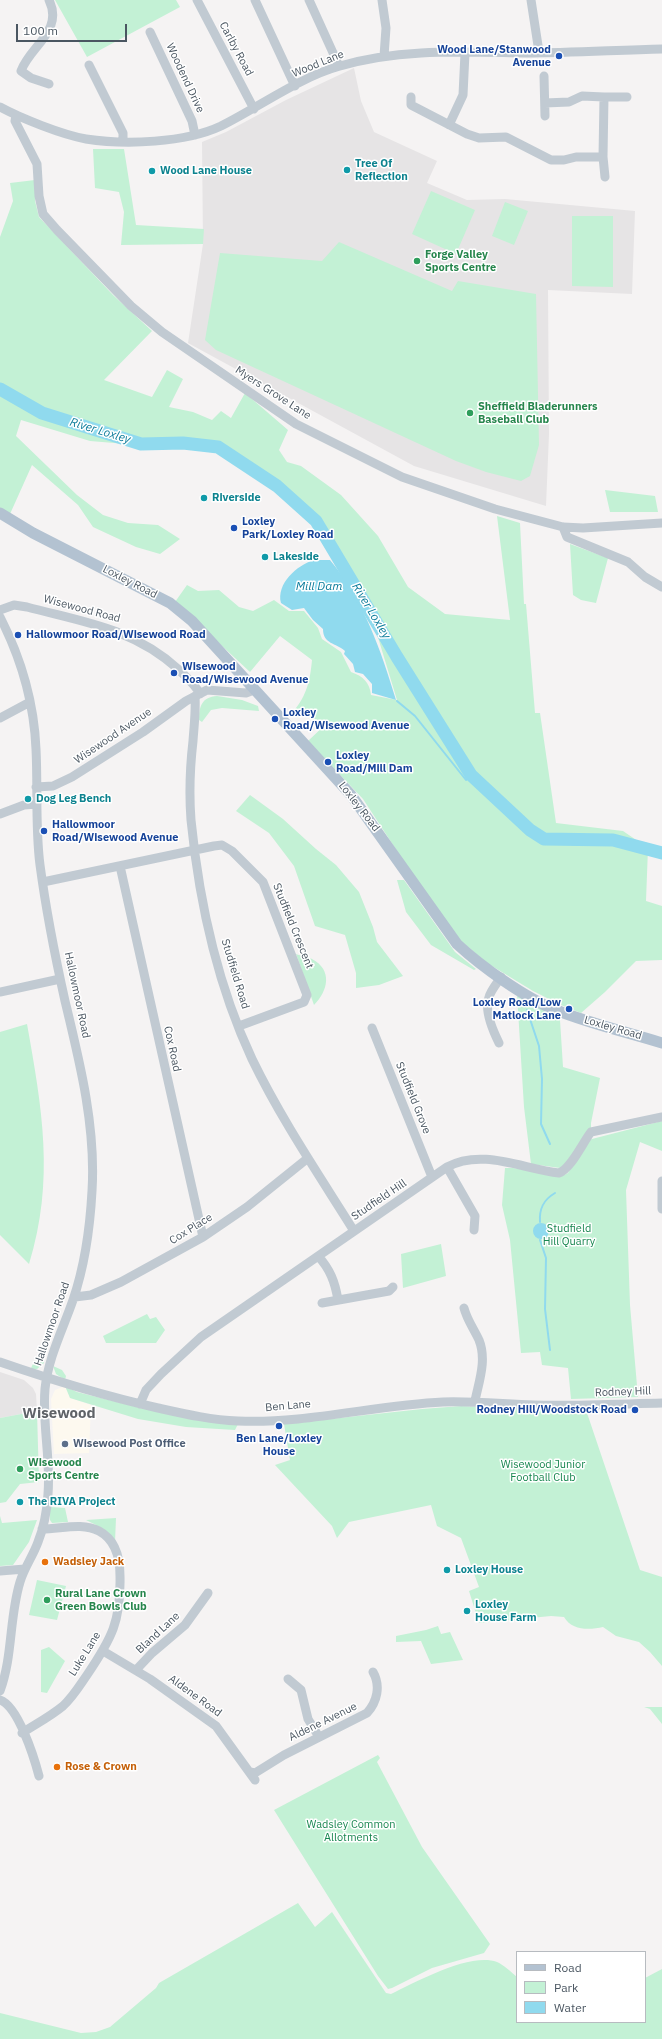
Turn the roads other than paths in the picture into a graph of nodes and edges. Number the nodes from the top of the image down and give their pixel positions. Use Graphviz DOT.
graph roads {
  1 [pos="49,0"];
  2 [pos="197,0"];
  3 [pos="255,0"];
  4 [pos="309,0"];
  5 [pos="382,0"];
  6 [pos="531,0"];
  7 [pos="150,32"];
  8 [pos="662,49"];
  9 [pos="539,52"];
  10 [pos="464,53"];
  11 [pos="384,56"];
  12 [pos="90,65"];
  13 [pos="339,66"];
  14 [pos="544,76"];
  15 [pos="49,84"];
  16 [pos="295,86"];
  17 [pos="411,97"];
  18 [pos="604,97"];
  19 [pos="626,97"];
  20 [pos="545,103"];
  21 [pos="0,107"];
  22 [pos="254,109"];
  23 [pos="16,116"];
  24 [pos="545,116"];
  25 [pos="449,125"];
  26 [pos="195,135"];
  27 [pos="123,141"];
  28 [pos="603,157"];
  29 [pos="605,177"];
  30 [pos="0,513"];
  31 [pos="662,523"];
  32 [pos="563,527"];
  33 [pos="662,587"];
  34 [pos="0,610"];
  35 [pos="0,617"];
  36 [pos="254,690"];
  37 [pos="198,695"];
  38 [pos="30,702"];
  39 [pos="0,718"];
  40 [pos="36,787"];
  41 [pos="36,804"];
  42 [pos="0,814"];
  43 [pos="194,851"];
  44 [pos="120,866"];
  45 [pos="43,882"];
  46 [pos="501,978"];
  47 [pos="60,979"];
  48 [pos="0,992"];
  49 [pos="239,1026"];
  50 [pos="372,1028"];
  51 [pos="499,1043"];
  52 [pos="662,1043"];
  53 [pos="662,1117"];
  54 [pos="308,1158"];
  55 [pos="447,1167"];
  56 [pos="432,1177"];
  57 [pos="662,1180"];
  58 [pos="662,1209"];
  59 [pos="474,1230"];
  60 [pos="354,1231"];
  61 [pos="203,1237"];
  62 [pos="318,1256"];
  63 [pos="393,1287"];
  64 [pos="75,1297"];
  65 [pos="338,1300"];
  66 [pos="322,1303"];
  67 [pos="464,1308"];
  68 [pos="0,1362"];
  69 [pos="46,1378"];
  70 [pos="475,1401"];
  71 [pos="662,1403"];
  72 [pos="140,1404"];
  73 [pos="584,1405"];
  74 [pos="42,1529"];
  75 [pos="24,1569"];
  76 [pos="0,1571"];
  77 [pos="208,1593"];
  78 [pos="103,1651"];
  79 [pos="136,1670"];
  80 [pos="372,1672"];
  81 [pos="288,1679"];
  82 [pos="0,1691"];
  83 [pos="0,1700"];
  84 [pos="22,1733"];
  85 [pos="319,1737"];
  86 [pos="250,1772"];
  87 [pos="39,1776"];
  88 [pos="255,1780"];
  1 -- 15 [label="street"];
  2 -- 22 [label="street, Carlby Road"];
  3 -- 16 [label="street"];
  4 -- 13 [label="street"];
  5 -- 11 [label="street"];
  6 -- 9 [label="street"];
  7 -- 26 [label="street, Woodend Drive"];
  8 -- 9 [label="street, Wood Lane"];
  9 -- 10 [label="street, Wood Lane"];
  10 -- 11 [label="street, Wood Lane"];
  10 -- 25 [label="street"];
  11 -- 13 [label="street, Wood Lane"];
  12 -- 27 [label="street"];
  13 -- 16 [label="street, Wood Lane"];
  14 -- 20 [label="street"];
  16 -- 22 [label="street, Wood Lane"];
  17 -- 25 [label="street"];
  18 -- 19 [label="street"];
  18 -- 20 [label="street"];
  18 -- 28 [label="street"];
  20 -- 24 [label="street"];
  21 -- 23 [label="street, Wood Lane"];
  22 -- 26 [label="street, Wood Lane"];
  23 -- 27 [label="street, Wood Lane"];
  23 -- 32 [label="street, Myers Grove Lane"];
  25 -- 28 [label="street"];
  26 -- 27 [label="street, Wood Lane"];
  28 -- 29 [label="street"];
  30 -- 36 [label="main road, Loxley Road"];
  31 -- 32 [label="street, Myers Grove Lane"];
  32 -- 33 [label="street"];
  34 -- 37 [label="street, Wisewood Road"];
  35 -- 38 [label="street, Hallowmoor Road"];
  36 -- 37 [label="street"];
  36 -- 46 [label="main road, Loxley Road"];
  37 -- 40 [label="street, Wisewood Avenue"];
  37 -- 43 [label="street, Studfield Road"];
  38 -- 39 [label="street"];
  38 -- 40 [label="street, Hallowmoor Road"];
  40 -- 41 [label="street, Hallowmoor Road"];
  41 -- 42 [label="street"];
  41 -- 45 [label="street, Hallowmoor Road"];
  43 -- 44 [label="street, Studfield Crescent"];
  43 -- 49 [label="street, Studfield Road"];
  43 -- 49 [label="street, Studfield Crescent"];
  44 -- 45 [label="street, Studfield Crescent"];
  44 -- 61 [label="street, Cox Road"];
  45 -- 47 [label="street, Hallowmoor Road"];
  46 -- 51 [label="street"];
  46 -- 52 [label="main road, Loxley Road"];
  47 -- 48 [label="street"];
  47 -- 64 [label="street, Hallowmoor Road"];
  49 -- 54 [label="street, Studfield Road"];
  50 -- 56 [label="street, Studfield Grove"];
  53 -- 55 [label="street, Studfield Hill"];
  54 -- 60 [label="street, Studfield Road"];
  54 -- 61 [label="street, Cox Place"];
  55 -- 56 [label="street, Studfield Hill"];
  55 -- 59 [label="street"];
  56 -- 60 [label="street, Studfield Hill"];
  57 -- 58 [label="street"];
  60 -- 62 [label="street, Studfield Hill"];
  61 -- 64 [label="street, Cox Place"];
  62 -- 65 [label="street"];
  62 -- 72 [label="street, Studfield Hill"];
  63 -- 65 [label="street"];
  64 -- 69 [label="street, Hallowmoor Road"];
  65 -- 66 [label="street"];
  67 -- 70 [label="street"];
  68 -- 69 [label="street, Ben Lane"];
  69 -- 72 [label="street, Ben Lane"];
  69 -- 74 [label="street, Hallowmoor Road"];
  70 -- 72 [label="street, Ben Lane"];
  70 -- 73 [label="street, Ben Lane"];
  71 -- 73 [label="street, Rodney Hill"];
  74 -- 75 [label="street, Hallowmoor Road"];
  74 -- 78 [label="street, Luke Lane"];
  75 -- 76 [label="street"];
  75 -- 82 [label="street, Hallowmoor Road"];
  77 -- 79 [label="street, Bland Lane"];
  78 -- 79 [label="street, Aldene Road"];
  78 -- 84 [label="street, Luke Lane"];
  79 -- 86 [label="street, Aldene Road"];
  80 -- 85 [label="street, Aldene Avenue"];
  81 -- 85 [label="street"];
  83 -- 84 [label="street"];
  84 -- 87 [label="street"];
  85 -- 86 [label="street, Aldene Avenue"];
  86 -- 88 [label="street, Aldene Road"];
}
